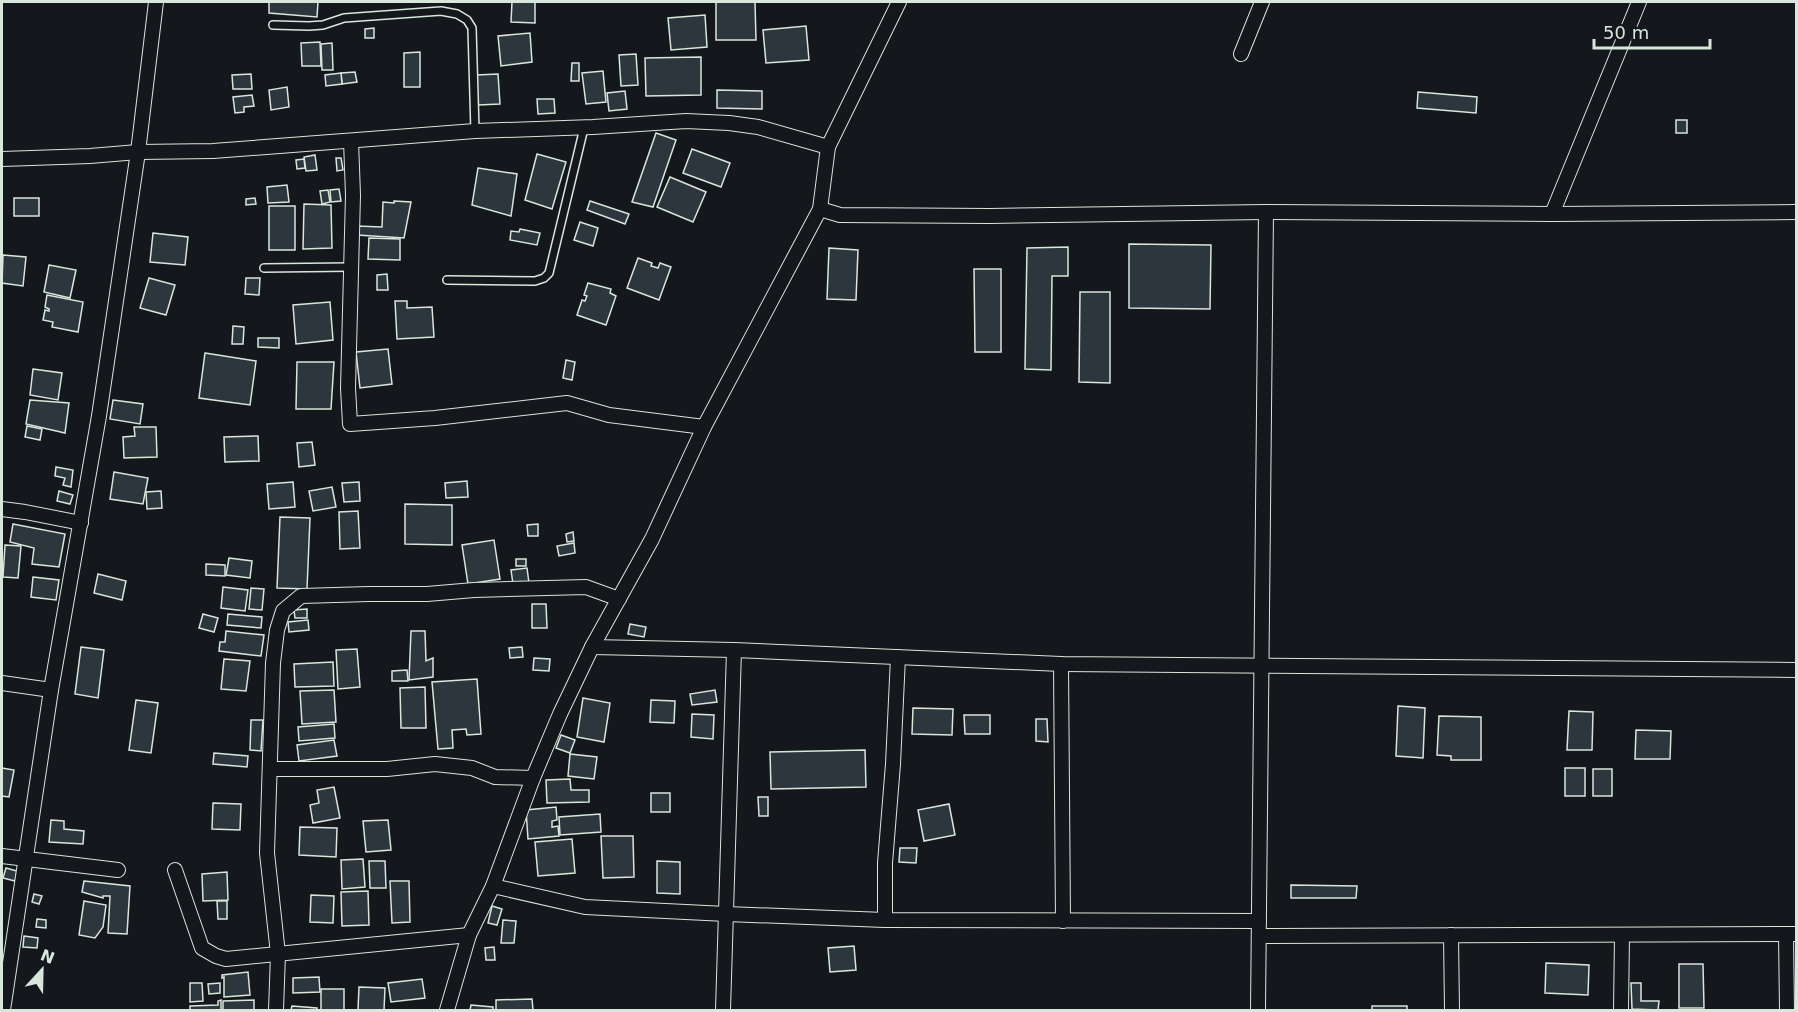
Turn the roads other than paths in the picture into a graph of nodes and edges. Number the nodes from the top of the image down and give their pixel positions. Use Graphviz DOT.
graph roads {
  1 [pos="156,2"];
  2 [pos="899,2"];
  3 [pos="1262,2"];
  4 [pos="1639,2"];
  5 [pos="273,25"];
  6 [pos="1241,54"];
  7 [pos="584,128"];
  8 [pos="475,130"];
  9 [pos="351,141"];
  10 [pos="828,147"];
  11 [pos="138,152"];
  12 [pos="2,159"];
  13 [pos="820,209"];
  14 [pos="1266,212"];
  15 [pos="1797,212"];
  16 [pos="1552,214"];
  17 [pos="351,267"];
  18 [pos="264,268"];
  19 [pos="447,280"];
  20 [pos="704,427"];
  21 [pos="2,509"];
  22 [pos="81,524"];
  23 [pos="619,599"];
  24 [pos="592,647"];
  25 [pos="734,650"];
  26 [pos="898,657"];
  27 [pos="1061,664"];
  28 [pos="1261,667"];
  29 [pos="1797,670"];
  30 [pos="2,683"];
  31 [pos="51,690"];
  32 [pos="271,769"];
  33 [pos="533,778"];
  34 [pos="2,856"];
  35 [pos="24,859"];
  36 [pos="118,870"];
  37 [pos="175,870"];
  38 [pos="493,886"];
  39 [pos="726,914"];
  40 [pos="885,920"];
  41 [pos="1063,921"];
  42 [pos="1259,921"];
  43 [pos="1791,934"];
  44 [pos="469,935"];
  45 [pos="1451,935"];
  46 [pos="1622,935"];
  47 [pos="1259,936"];
  48 [pos="279,954"];
  49 [pos="3,1011"];
  50 [pos="276,1011"];
  51 [pos="447,1011"];
  52 [pos="723,1011"];
  53 [pos="1258,1011"];
  54 [pos="1452,1011"];
  55 [pos="1621,1011"];
  56 [pos="1787,1011"];
  1 -- 11 [label="street"];
  2 -- 10 [label="street"];
  3 -- 6 [label="street"];
  4 -- 16 [label="street"];
  5 -- 8 [label="lane"];
  7 -- 8 [label="street"];
  7 -- 10 [label="street"];
  7 -- 19 [label="lane"];
  8 -- 9 [label="street"];
  9 -- 11 [label="street"];
  9 -- 17 [label="street"];
  10 -- 13 [label="street"];
  11 -- 12 [label="street"];
  11 -- 22 [label="street"];
  13 -- 14 [label="street"];
  13 -- 20 [label="street"];
  14 -- 16 [label="street"];
  14 -- 28 [label="street"];
  15 -- 16 [label="street"];
  17 -- 18 [label="lane"];
  17 -- 20 [label="street"];
  20 -- 23 [label="street"];
  21 -- 22 [label="street"];
  22 -- 31 [label="street"];
  23 -- 24 [label="street"];
  23 -- 32 [label="street"];
  24 -- 25 [label="street"];
  24 -- 33 [label="street"];
  25 -- 26 [label="street"];
  25 -- 39 [label="street"];
  26 -- 27 [label="street"];
  26 -- 40 [label="street"];
  27 -- 28 [label="street"];
  27 -- 41 [label="street"];
  28 -- 29 [label="street"];
  28 -- 42 [label="street"];
  30 -- 31 [label="street"];
  31 -- 35 [label="street"];
  32 -- 33 [label="street"];
  32 -- 48 [label="street"];
  33 -- 38 [label="street"];
  34 -- 35 [label="street"];
  35 -- 36 [label="street"];
  35 -- 49 [label="street"];
  37 -- 48 [label="street"];
  38 -- 39 [label="street"];
  38 -- 44 [label="street"];
  39 -- 40 [label="street"];
  39 -- 52 [label="street"];
  40 -- 41 [label="street"];
  41 -- 42 [label="street"];
  42 -- 47 [label="street"];
  43 -- 46 [label="street"];
  43 -- 56 [label="street"];
  44 -- 48 [label="street"];
  44 -- 51 [label="street"];
  45 -- 46 [label="street"];
  45 -- 47 [label="street"];
  45 -- 54 [label="street"];
  46 -- 55 [label="street"];
  47 -- 53 [label="street"];
  48 -- 50 [label="street"];
}
